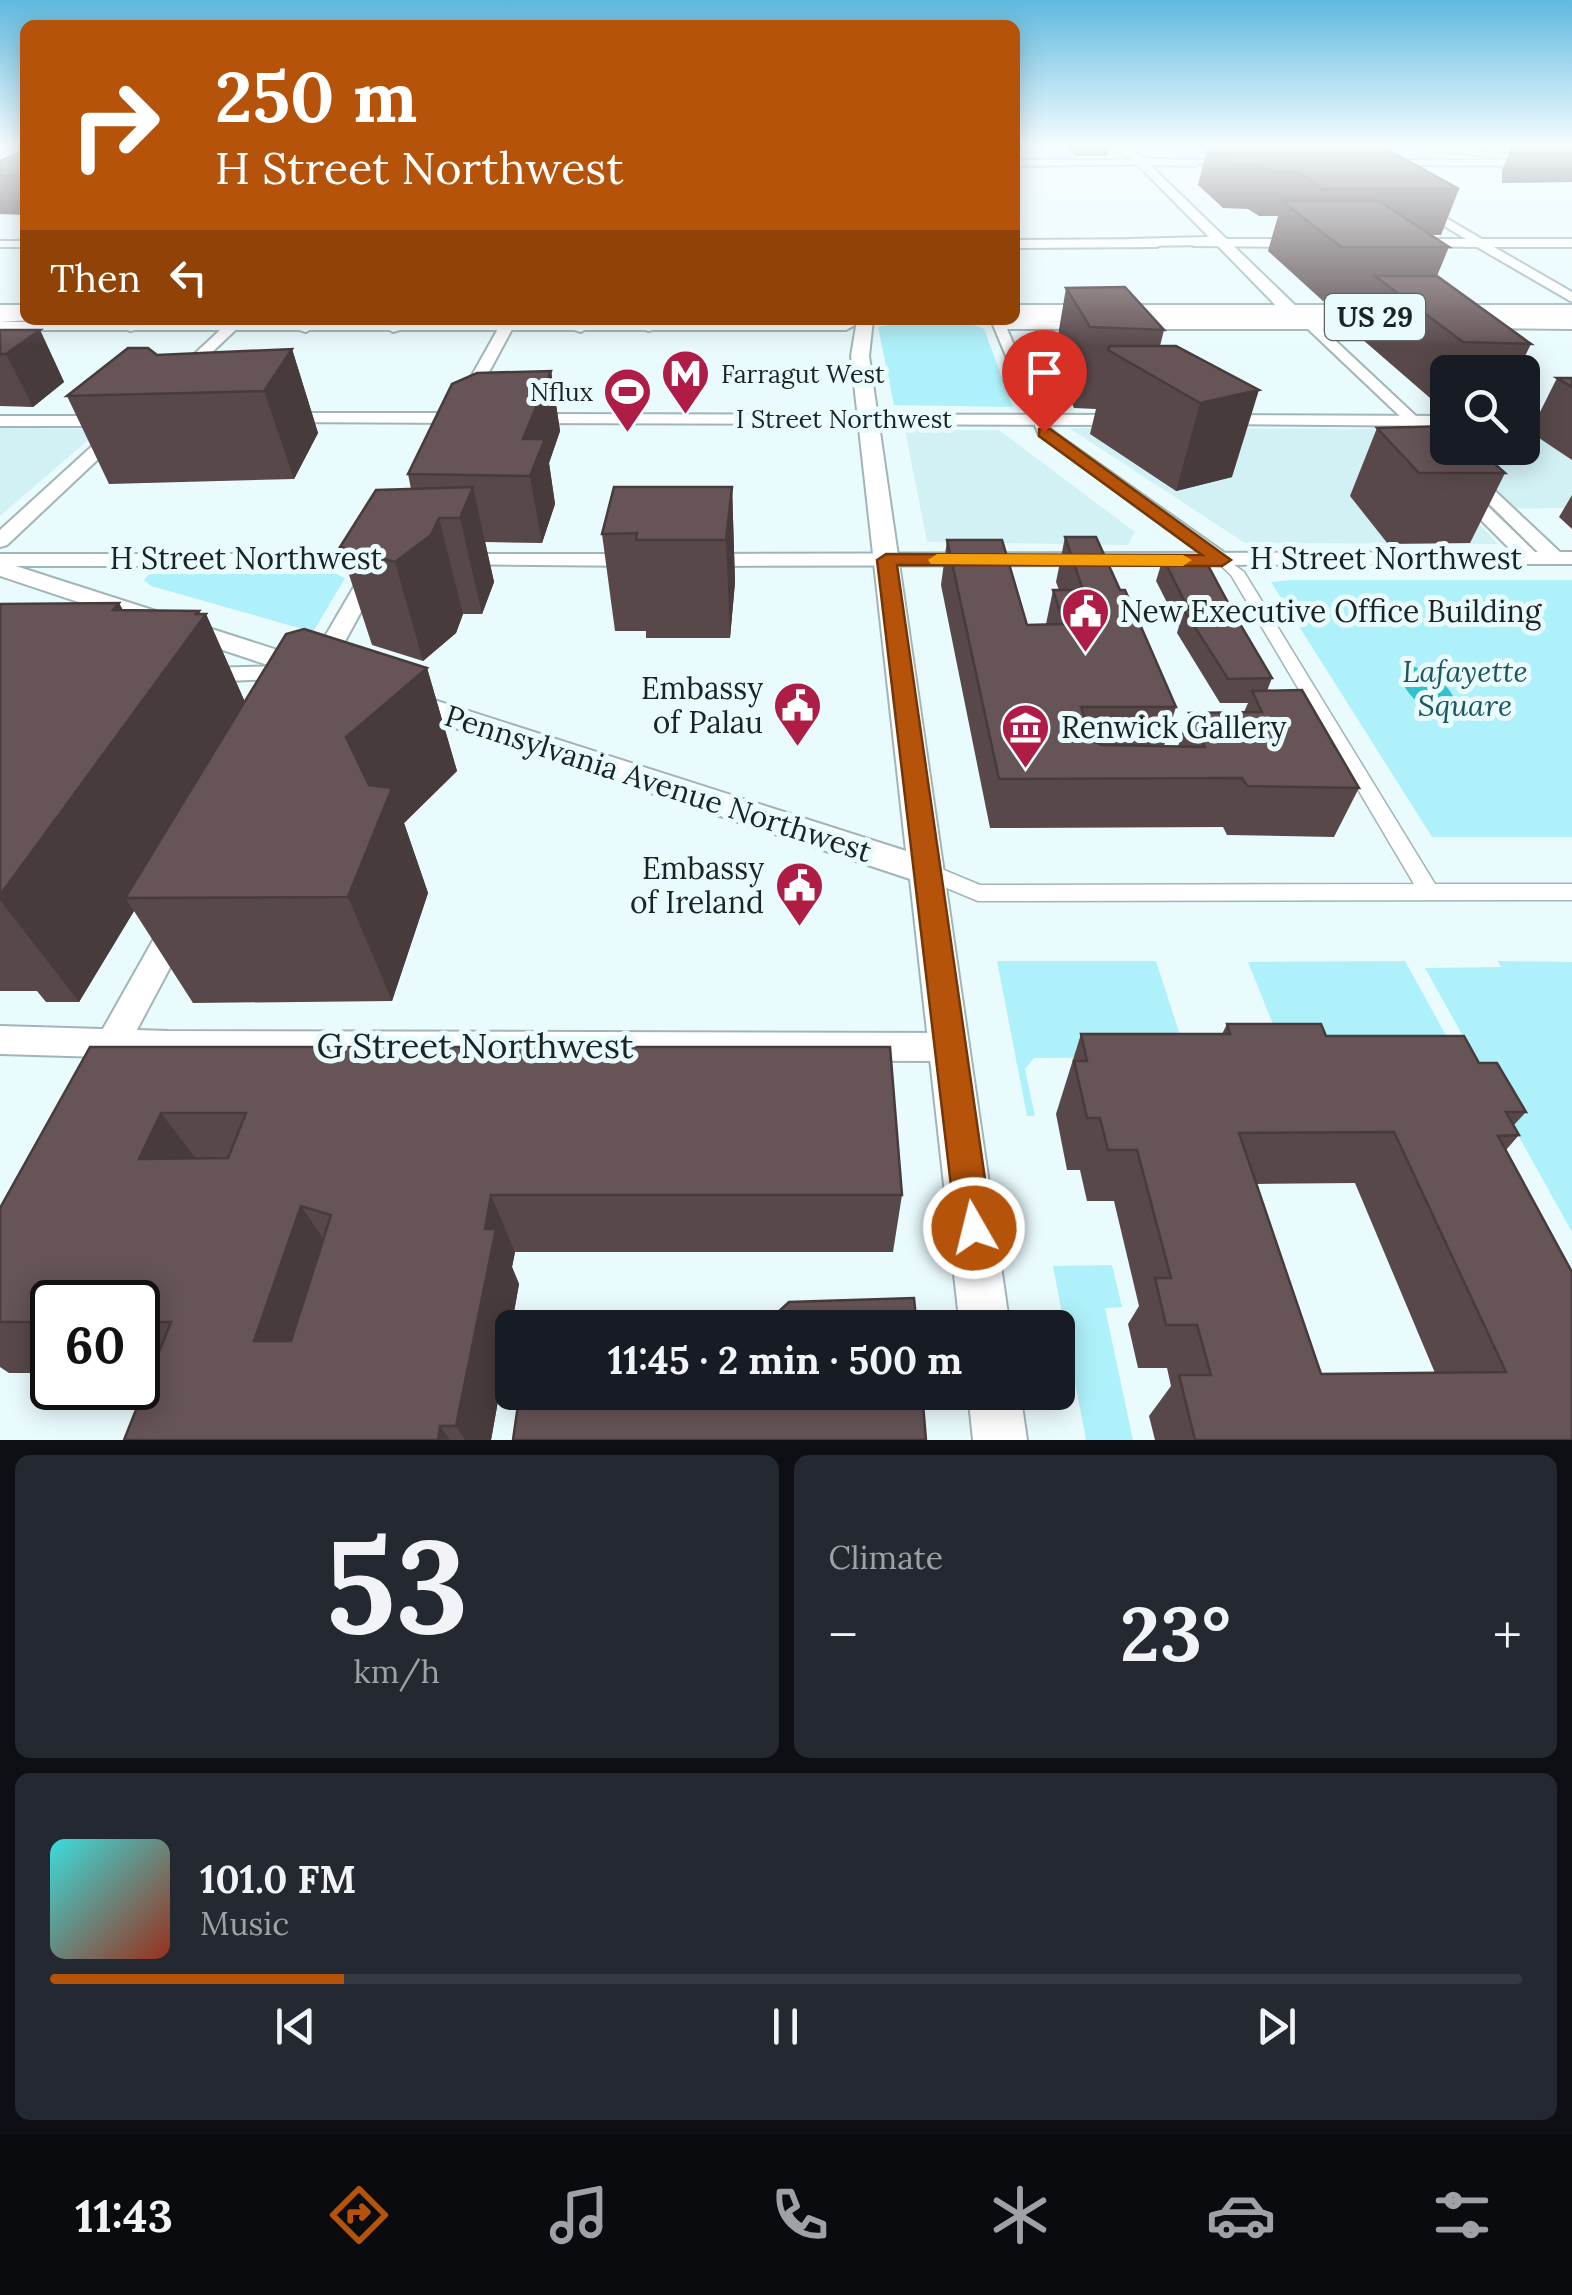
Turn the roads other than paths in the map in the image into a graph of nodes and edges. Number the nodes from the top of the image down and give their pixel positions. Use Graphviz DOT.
graph roads {
  1 [pos="1191,212"];
  2 [pos="1428,212"];
  3 [pos="1221,242"];
  4 [pos="1402,242"];
  5 [pos="1476,242"];
  6 [pos="1129,243"];
  7 [pos="1324,243"];
  8 [pos="1572,243"];
  9 [pos="1020,244"];
  10 [pos="1572,304"];
  11 [pos="1020,309"];
  12 [pos="1227,316"];
  13 [pos="1174,317"];
  14 [pos="1408,317"];
  15 [pos="1440,317"];
  16 [pos="1572,317"];
  17 [pos="1299,319"];
  18 [pos="13,321"];
  19 [pos="1020,321"];
  20 [pos="1020,321"];
  21 [pos="107,325"];
  22 [pos="137,325"];
  23 [pos="165,325"];
  24 [pos="234,325"];
  25 [pos="283,325"];
  26 [pos="301,325"];
  27 [pos="402,325"];
  28 [pos="450,325"];
  29 [pos="507,325"];
  30 [pos="556,325"];
  31 [pos="575,325"];
  32 [pos="654,325"];
  33 [pos="699,325"];
  34 [pos="854,325"];
  35 [pos="1005,325"];
  36 [pos="1572,325"];
  37 [pos="130,326"];
  38 [pos="306,326"];
  39 [pos="580,326"];
  40 [pos="648,326"];
  41 [pos="393,327"];
  42 [pos="0,336"];
  43 [pos="172,382"];
  44 [pos="262,418"];
  45 [pos="456,418"];
  46 [pos="869,419"];
  47 [pos="1038,419"];
  48 [pos="1144,420"];
  49 [pos="1196,420"];
  50 [pos="1391,420"];
  51 [pos="1412,420"];
  52 [pos="1430,420"];
  53 [pos="1540,420"];
  54 [pos="1572,420"];
  55 [pos="0,421"];
  56 [pos="442,444"];
  57 [pos="1460,466"];
  58 [pos="1454,484"];
  59 [pos="0,541"];
  60 [pos="398,556"];
  61 [pos="1530,558"];
  62 [pos="1564,558"];
  63 [pos="0,560"];
  64 [pos="886,560"];
  65 [pos="1222,560"];
  66 [pos="0,568"];
  67 [pos="179,675"];
  68 [pos="320,683"];
  69 [pos="379,693"];
  70 [pos="927,871"];
  71 [pos="1430,892"];
  72 [pos="1572,892"];
  73 [pos="186,911"];
  74 [pos="0,1040"];
  75 [pos="114,1042"];
  76 [pos="950,1047"];
  77 [pos="78,1105"];
  78 [pos="984,1310"];
  79 [pos="996,1410"];
  80 [pos="1000,1440"];
  1 -- 3 [label="main road"];
  2 -- 5 [label="main road"];
  3 -- 6 [label="main road"];
  3 -- 7 [label="main road"];
  3 -- 17 [label="main road"];
  4 -- 5 [label="main road"];
  5 -- 8 [label="main road"];
  5 -- 10 [label="main road"];
  6 -- 9 [label="main road"];
  10 -- 15 [label="street"];
  11 -- 13 [label="street"];
  12 -- 13 [label="main road"];
  12 -- 17 [label="main road, US 29"];
  12 -- 20 [label="main road, US 29"];
  13 -- 17 [label="street"];
  13 -- 19 [label="street"];
  14 -- 17 [label="main road, US 29"];
  15 -- 16 [label="main road, US 29"];
  15 -- 36 [label="street"];
  17 -- 50 [label="street"];
  17 -- 51 [label="street"];
  18 -- 42 [label="street"];
  21 -- 37 [label="street"];
  22 -- 37 [label="main road"];
  23 -- 37 [label="street"];
  24 -- 43 [label="main road"];
  25 -- 38 [label="street"];
  26 -- 38 [label="main road"];
  27 -- 41 [label="main road"];
  28 -- 41 [label="street"];
  29 -- 45 [label="main road"];
  30 -- 39 [label="street"];
  31 -- 39 [label="main road"];
  32 -- 40 [label="main road"];
  33 -- 40 [label="street"];
  34 -- 46 [label="main road"];
  35 -- 47 [label="street"];
  38 -- 41 [label="street"];
  39 -- 40 [label="street"];
  44 -- 45 [label="main road, I Street Northwest"];
  45 -- 46 [label="main road, I Street Northwest"];
  45 -- 56 [label="main road"];
  46 -- 47 [label="main road, I Street Northwest"];
  46 -- 64 [label="main road"];
  47 -- 48 [label="main road, I Street Northwest"];
  47 -- 65 [label="street"];
  49 -- 50 [label="main road"];
  50 -- 51 [label="main road"];
  50 -- 51 [label="street"];
  51 -- 52 [label="main road"];
  53 -- 54 [label="main road"];
  55 -- 59 [label="main road"];
  57 -- 62 [label="street"];
  58 -- 61 [label="street"];
  60 -- 63 [label="main road, H Street Northwest"];
  60 -- 64 [label="main road, H Street Northwest"];
  60 -- 68 [label="main road"];
  61 -- 62 [label="main road, H Street Northwest"];
  61 -- 65 [label="main road, H Street Northwest"];
  64 -- 65 [label="main road, H Street Northwest"];
  64 -- 70 [label="main road"];
  65 -- 71 [label="street"];
  66 -- 68 [label="main road"];
  67 -- 68 [label="street"];
  69 -- 70 [label="main road, Pennsylvania Avenue Northwest"];
  70 -- 71 [label="street, Pennsylvania Avenue Northwest"];
  70 -- 76 [label="main road"];
  71 -- 72 [label="street, Pennsylvania Avenue Northwest"];
  73 -- 75 [label="main road"];
  74 -- 75 [label="street, G Street Northwest"];
  75 -- 76 [label="street, G Street Northwest"];
  75 -- 77 [label="main road"];
  76 -- 78 [label="main road"];
  79 -- 80 [label="main road"];
}
